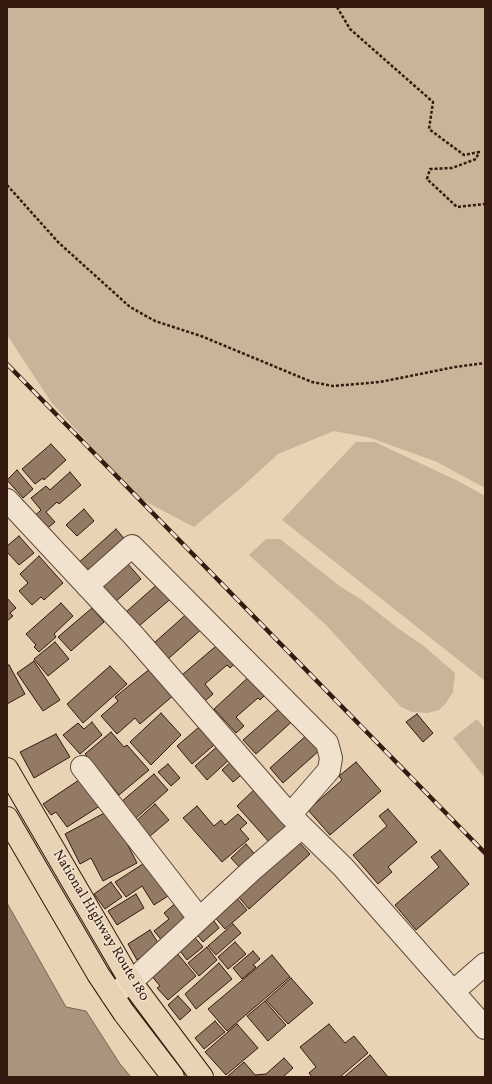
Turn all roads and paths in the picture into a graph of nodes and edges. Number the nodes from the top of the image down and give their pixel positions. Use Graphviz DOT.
graph roads {
  1 [pos="337,7"];
  2 [pos="7,184"];
  3 [pos="485,204"];
  4 [pos="485,363"];
  5 [pos="7,500"];
  6 [pos="87,586"];
  7 [pos="82,767"];
  8 [pos="7,769"];
  9 [pos="7,818"];
  10 [pos="296,821"];
  11 [pos="199,918"];
  12 [pos="485,964"];
  13 [pos="131,982"];
  14 [pos="454,991"];
  15 [pos="112,995"];
  16 [pos="485,1028"];
  17 [pos="172,1077"];
  18 [pos="202,1077"];
  1 -- 3 [label="path"];
  2 -- 4 [label="path"];
  5 -- 6 [label="street"];
  6 -- 10 [label="street"];
  6 -- 10 [label="street"];
  7 -- 11 [label="street"];
  8 -- 13 [label="highway, National Highway Route 180"];
  9 -- 15 [label="highway, National Highway Route 180"];
  10 -- 11 [label="street"];
  10 -- 14 [label="street"];
  11 -- 13 [label="street"];
  12 -- 14 [label="street"];
  13 -- 15 [label="street"];
  13 -- 18 [label="highway, National Highway Route 180"];
  14 -- 16 [label="street"];
  15 -- 17 [label="highway, National Highway Route 180"];
}
